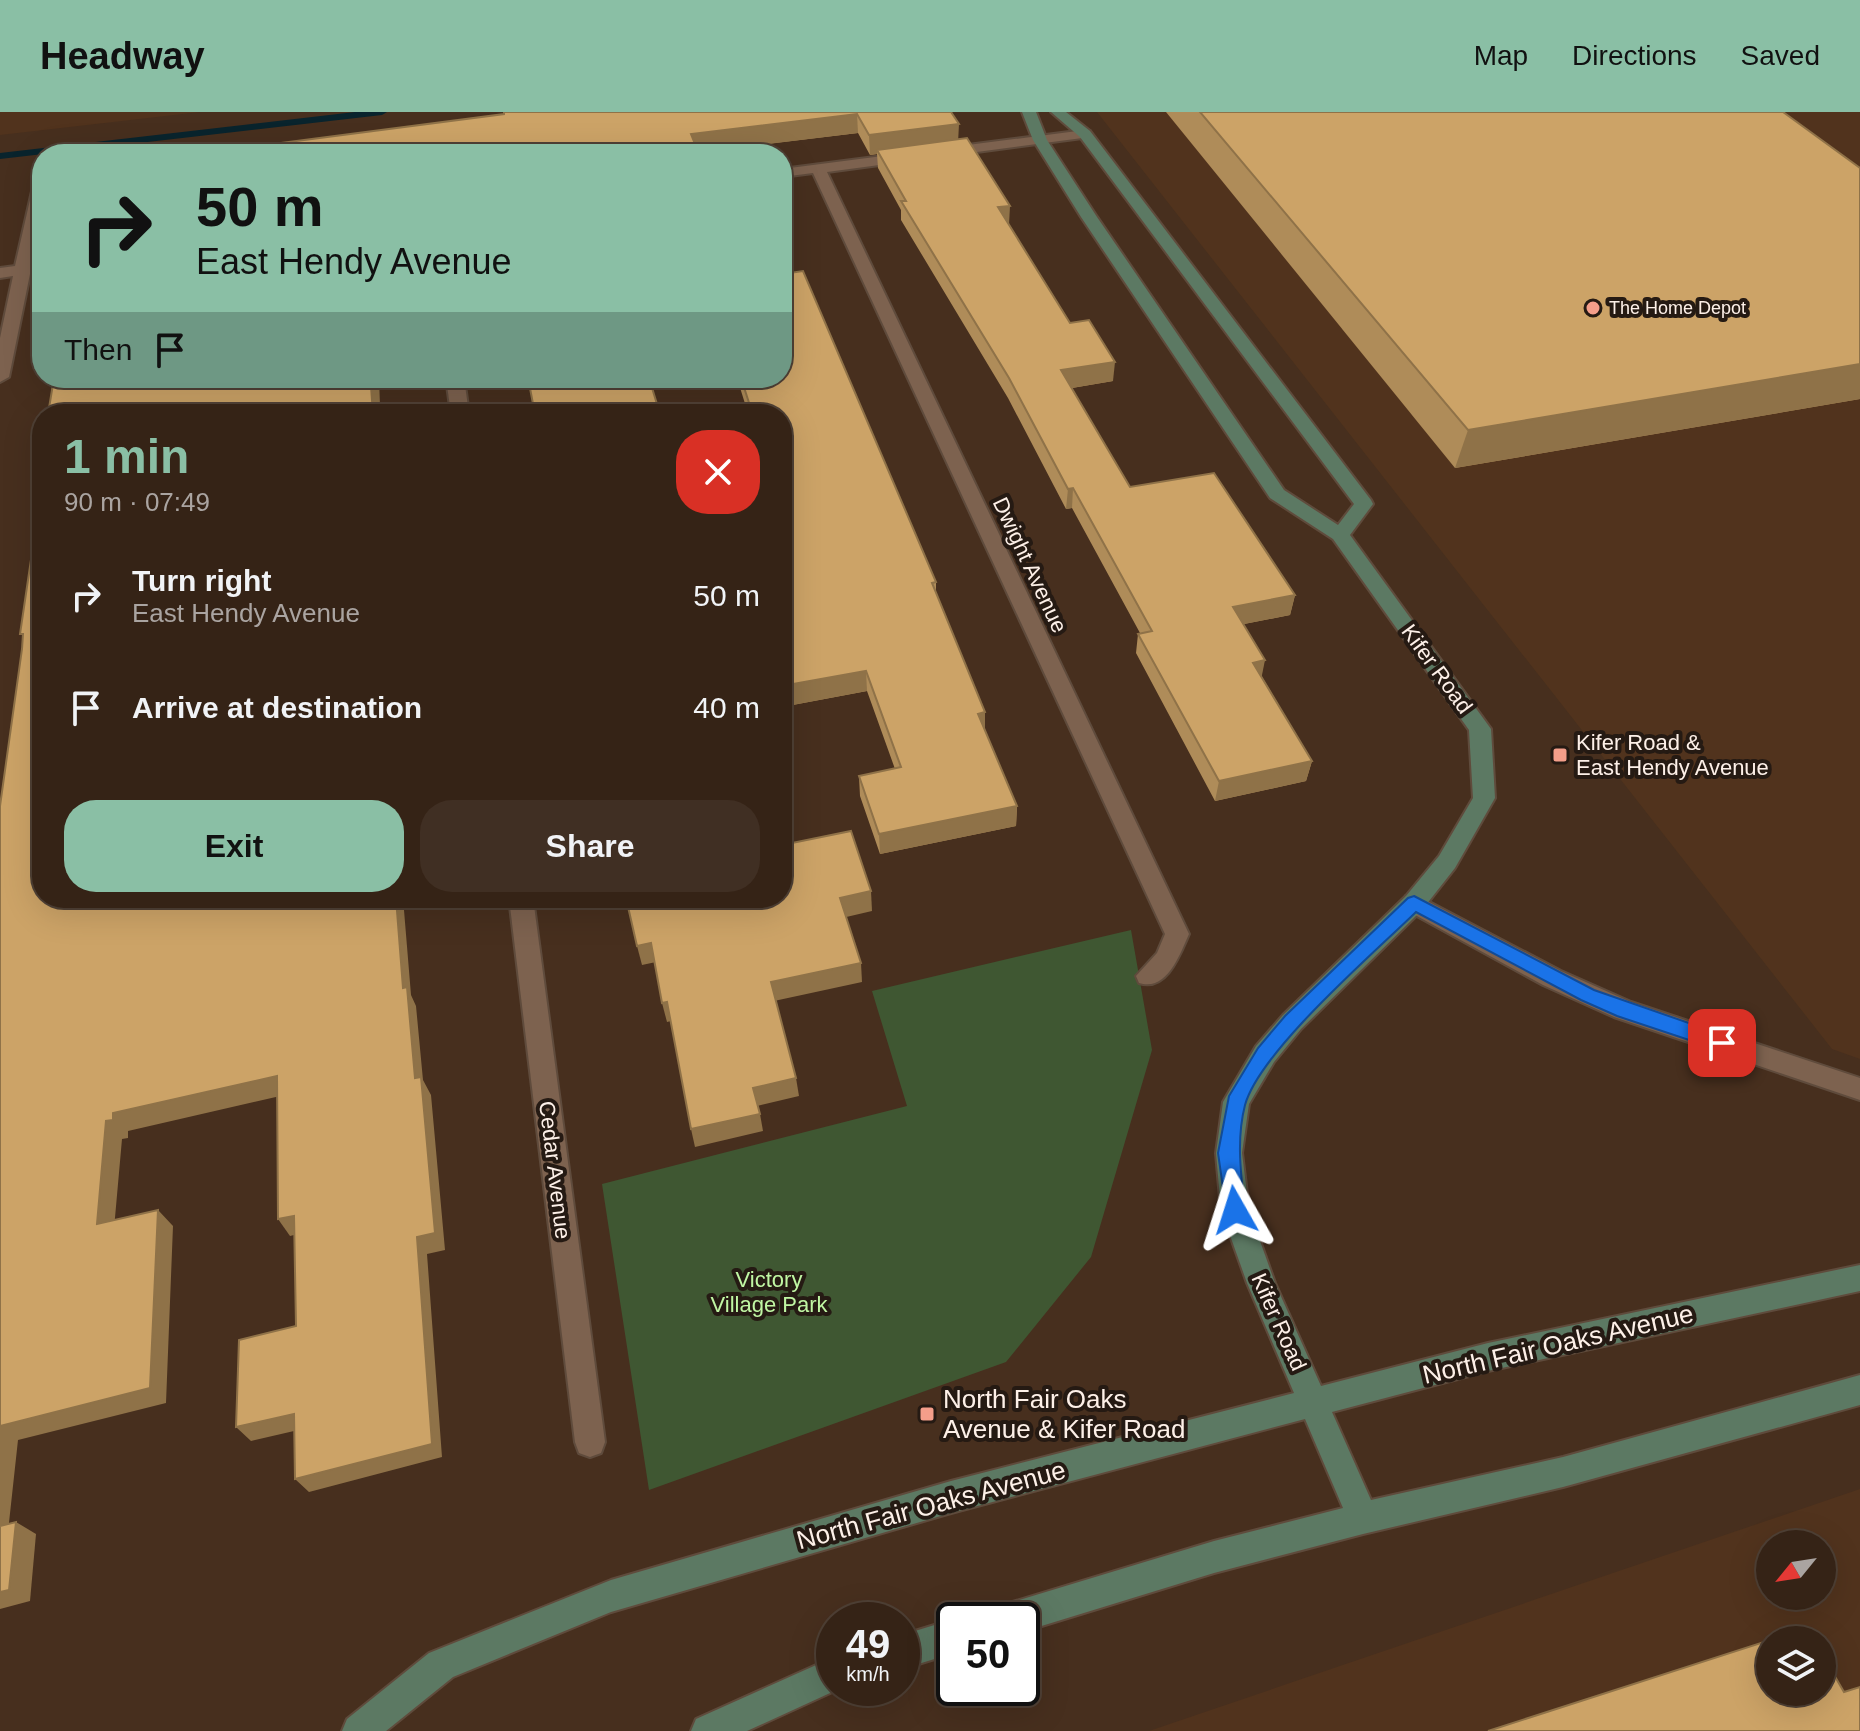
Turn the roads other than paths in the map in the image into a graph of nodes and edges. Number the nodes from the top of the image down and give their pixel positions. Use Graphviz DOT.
graph roads {
  1 [pos="1029,112"];
  2 [pos="1058,112"];
  3 [pos="1085,134"];
  4 [pos="1040,140"];
  5 [pos="818,168"];
  6 [pos="792,172"];
  7 [pos="32,229"];
  8 [pos="32,269"];
  9 [pos="24,270"];
  10 [pos="0,273"];
  11 [pos="0,377"];
  12 [pos="1340,535"];
  13 [pos="1414,903"];
  14 [pos="522,908"];
  15 [pos="1148,976"];
  16 [pos="1860,1089"];
  17 [pos="1860,1278"];
  18 [pos="1860,1390"];
  19 [pos="1315,1404"];
  20 [pos="590,1442"];
  21 [pos="1363,1518"];
  22 [pos="1040,1610"];
  23 [pos="816,1682"];
  24 [pos="359,1731"];
  25 [pos="708,1731"];
  1 -- 4 [label="main road, Kifer Road"];
  2 -- 3 [label="main road"];
  3 -- 4 [label="street"];
  3 -- 12 [label="main road"];
  4 -- 5 [label="street"];
  4 -- 12 [label="main road, Kifer Road"];
  5 -- 6 [label="street"];
  5 -- 15 [label="street, Dwight Avenue"];
  7 -- 9 [label="street"];
  8 -- 9 [label="street"];
  9 -- 10 [label="street"];
  9 -- 11 [label="street"];
  12 -- 13 [label="main road, Kifer Road"];
  13 -- 16 [label="street"];
  13 -- 19 [label="main road, Kifer Road"];
  14 -- 20 [label="street, Cedar Avenue"];
  17 -- 19 [label="main road, North Fair Oaks Avenue"];
  18 -- 21 [label="main road"];
  19 -- 21 [label="main road, Kifer Road"];
  19 -- 24 [label="main road, North Fair Oaks Avenue"];
  21 -- 22 [label="main road"];
  23 -- 25 [label="main road"];
}
